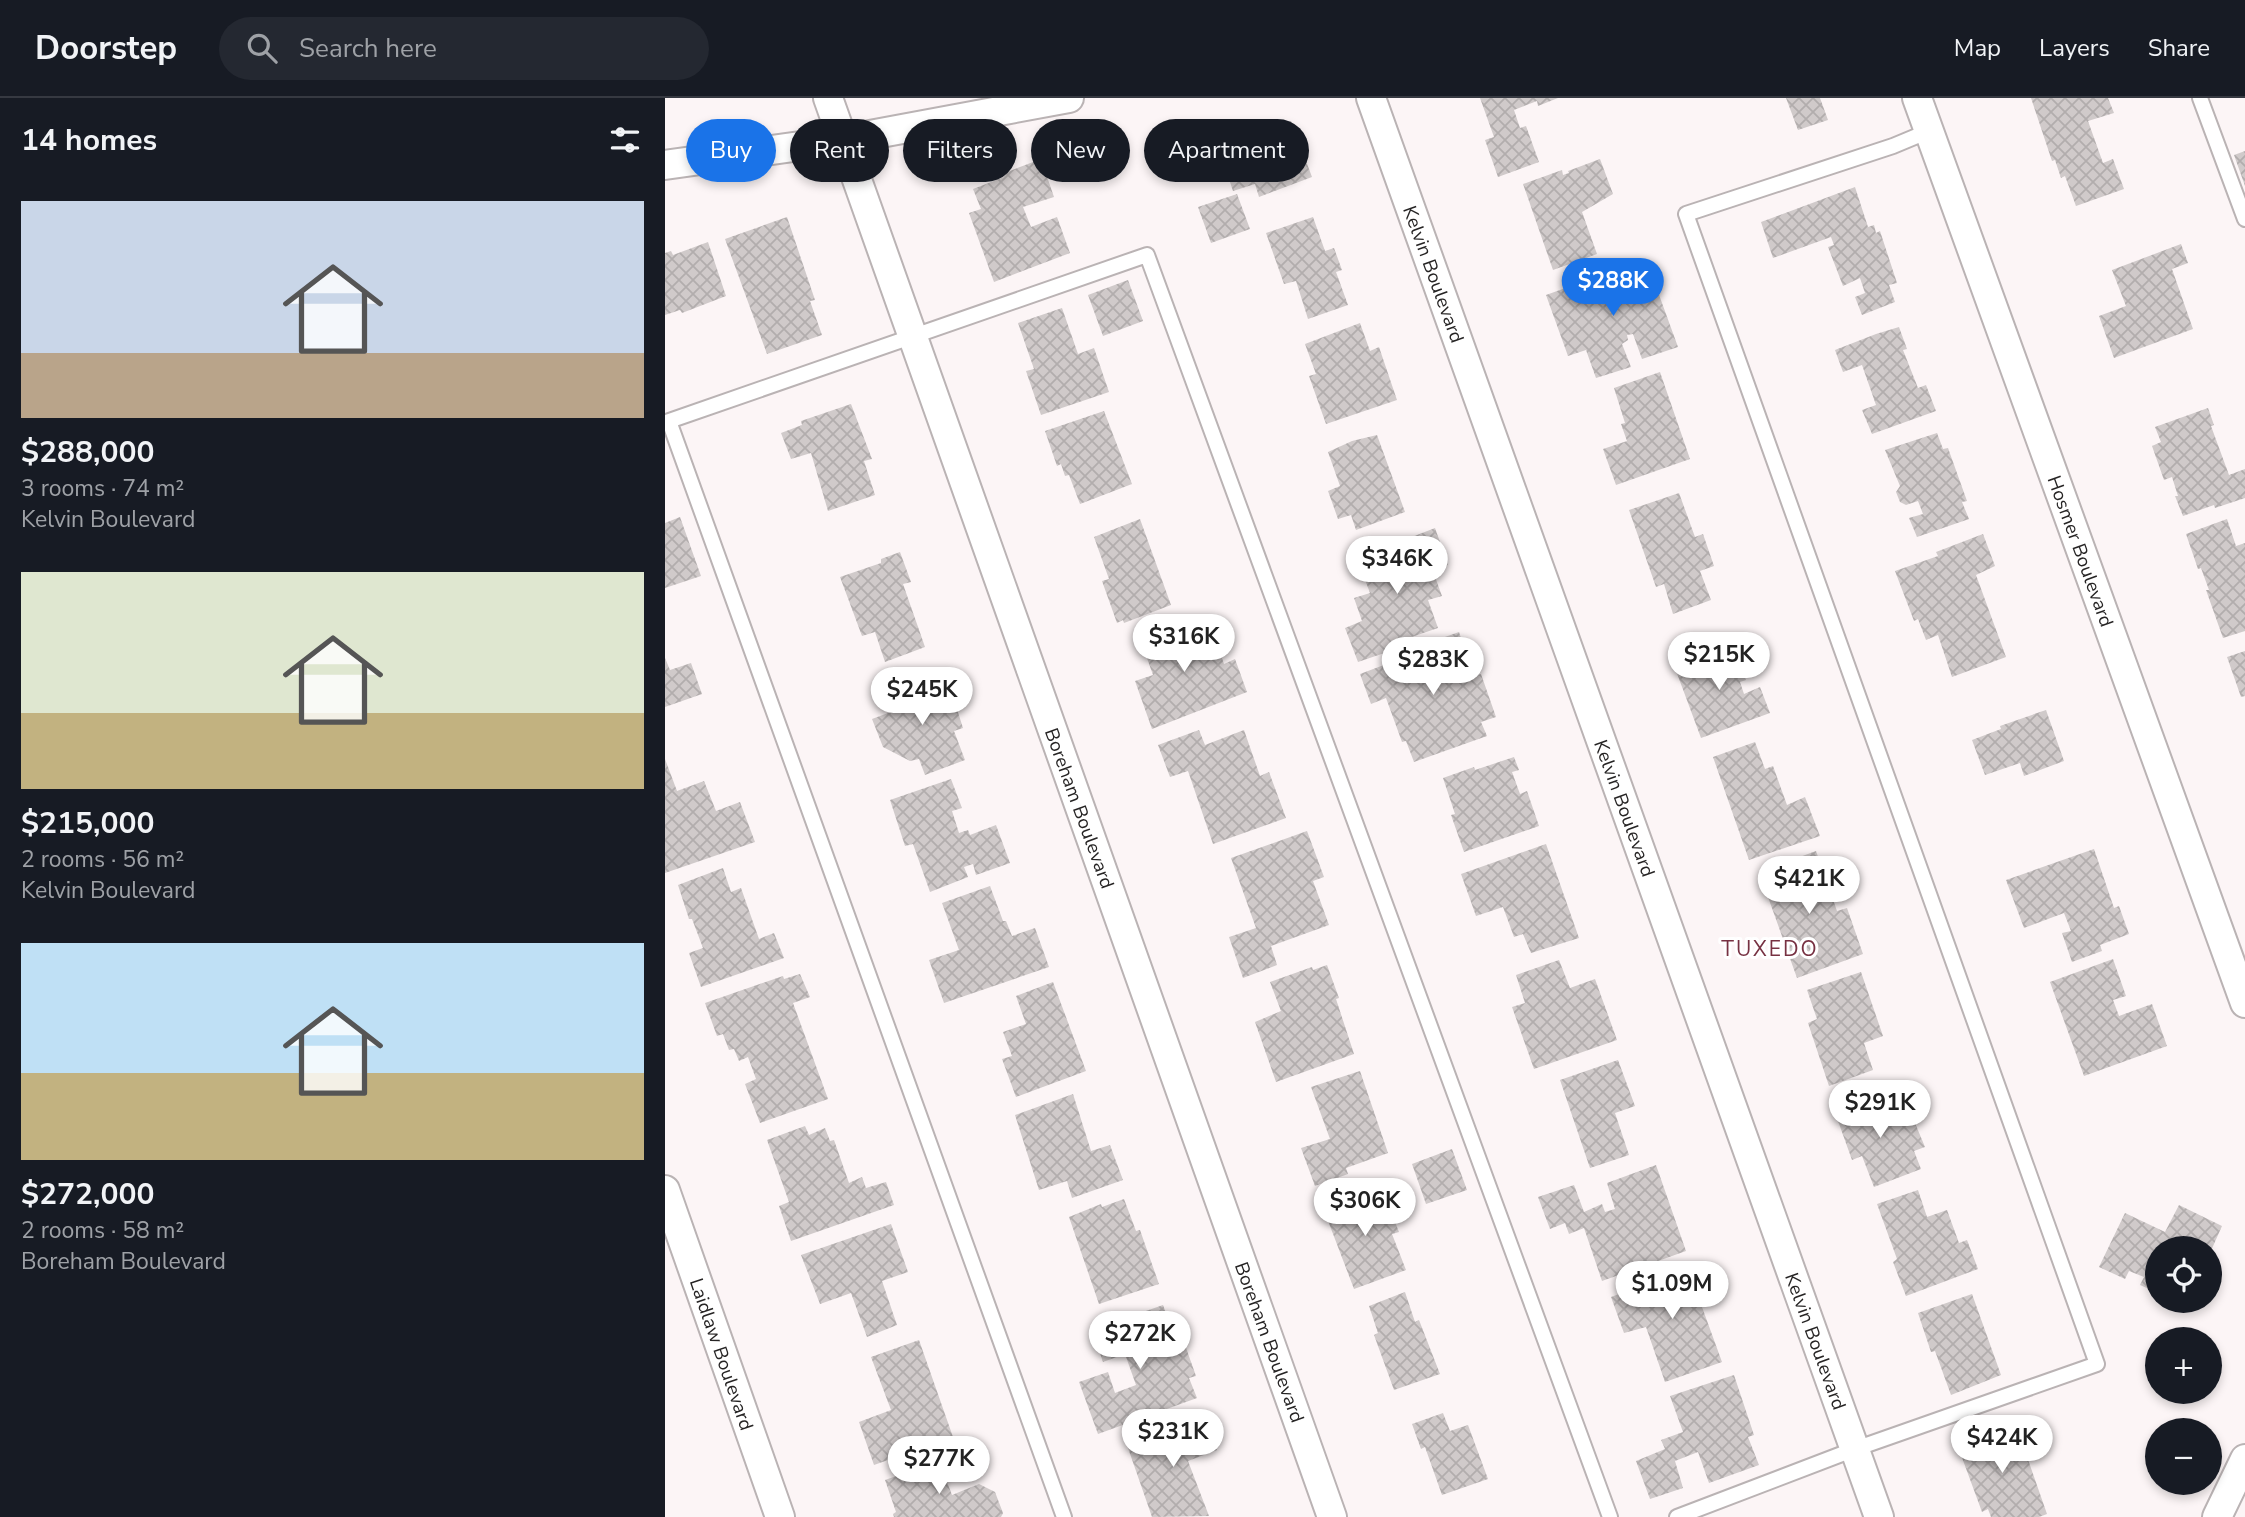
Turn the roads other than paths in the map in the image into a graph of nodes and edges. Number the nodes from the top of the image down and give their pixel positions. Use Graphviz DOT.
graph roads {
  1 [pos="828,98"];
  2 [pos="1069,98"];
  3 [pos="1371,98"];
  4 [pos="1917,98"];
  5 [pos="2200,98"];
  6 [pos="836,119"];
  7 [pos="889,131"];
  8 [pos="1929,131"];
  9 [pos="790,147"];
  10 [pos="665,165"];
  11 [pos="858,182"];
  12 [pos="2245,219"];
  13 [pos="912,336"];
  14 [pos="2245,1003"];
  15 [pos="665,1191"];
  16 [pos="1855,1448"];
  17 [pos="2245,1459"];
  18 [pos="780,1517"];
  19 [pos="1064,1517"];
  20 [pos="1332,1517"];
  21 [pos="1610,1517"];
  22 [pos="1677,1517"];
  23 [pos="1879,1517"];
  24 [pos="2217,1517"];
  1 -- 6 [label="street, Boreham Boulevard"];
  2 -- 7 [label="street"];
  3 -- 16 [label="street, Kelvin Boulevard"];
  4 -- 8 [label="street, Hosmer Boulevard"];
  5 -- 12 [label="lane"];
  8 -- 14 [label="street, Hosmer Boulevard"];
  8 -- 16 [label="lane"];
  9 -- 10 [label="street"];
  11 -- 13 [label="street, Boreham Boulevard"];
  13 -- 19 [label="lane"];
  13 -- 20 [label="street, Boreham Boulevard"];
  13 -- 21 [label="lane"];
  15 -- 18 [label="street, Laidlaw Boulevard"];
  16 -- 22 [label="lane"];
  16 -- 23 [label="street, Kelvin Boulevard"];
  17 -- 24 [label="street"];
}
